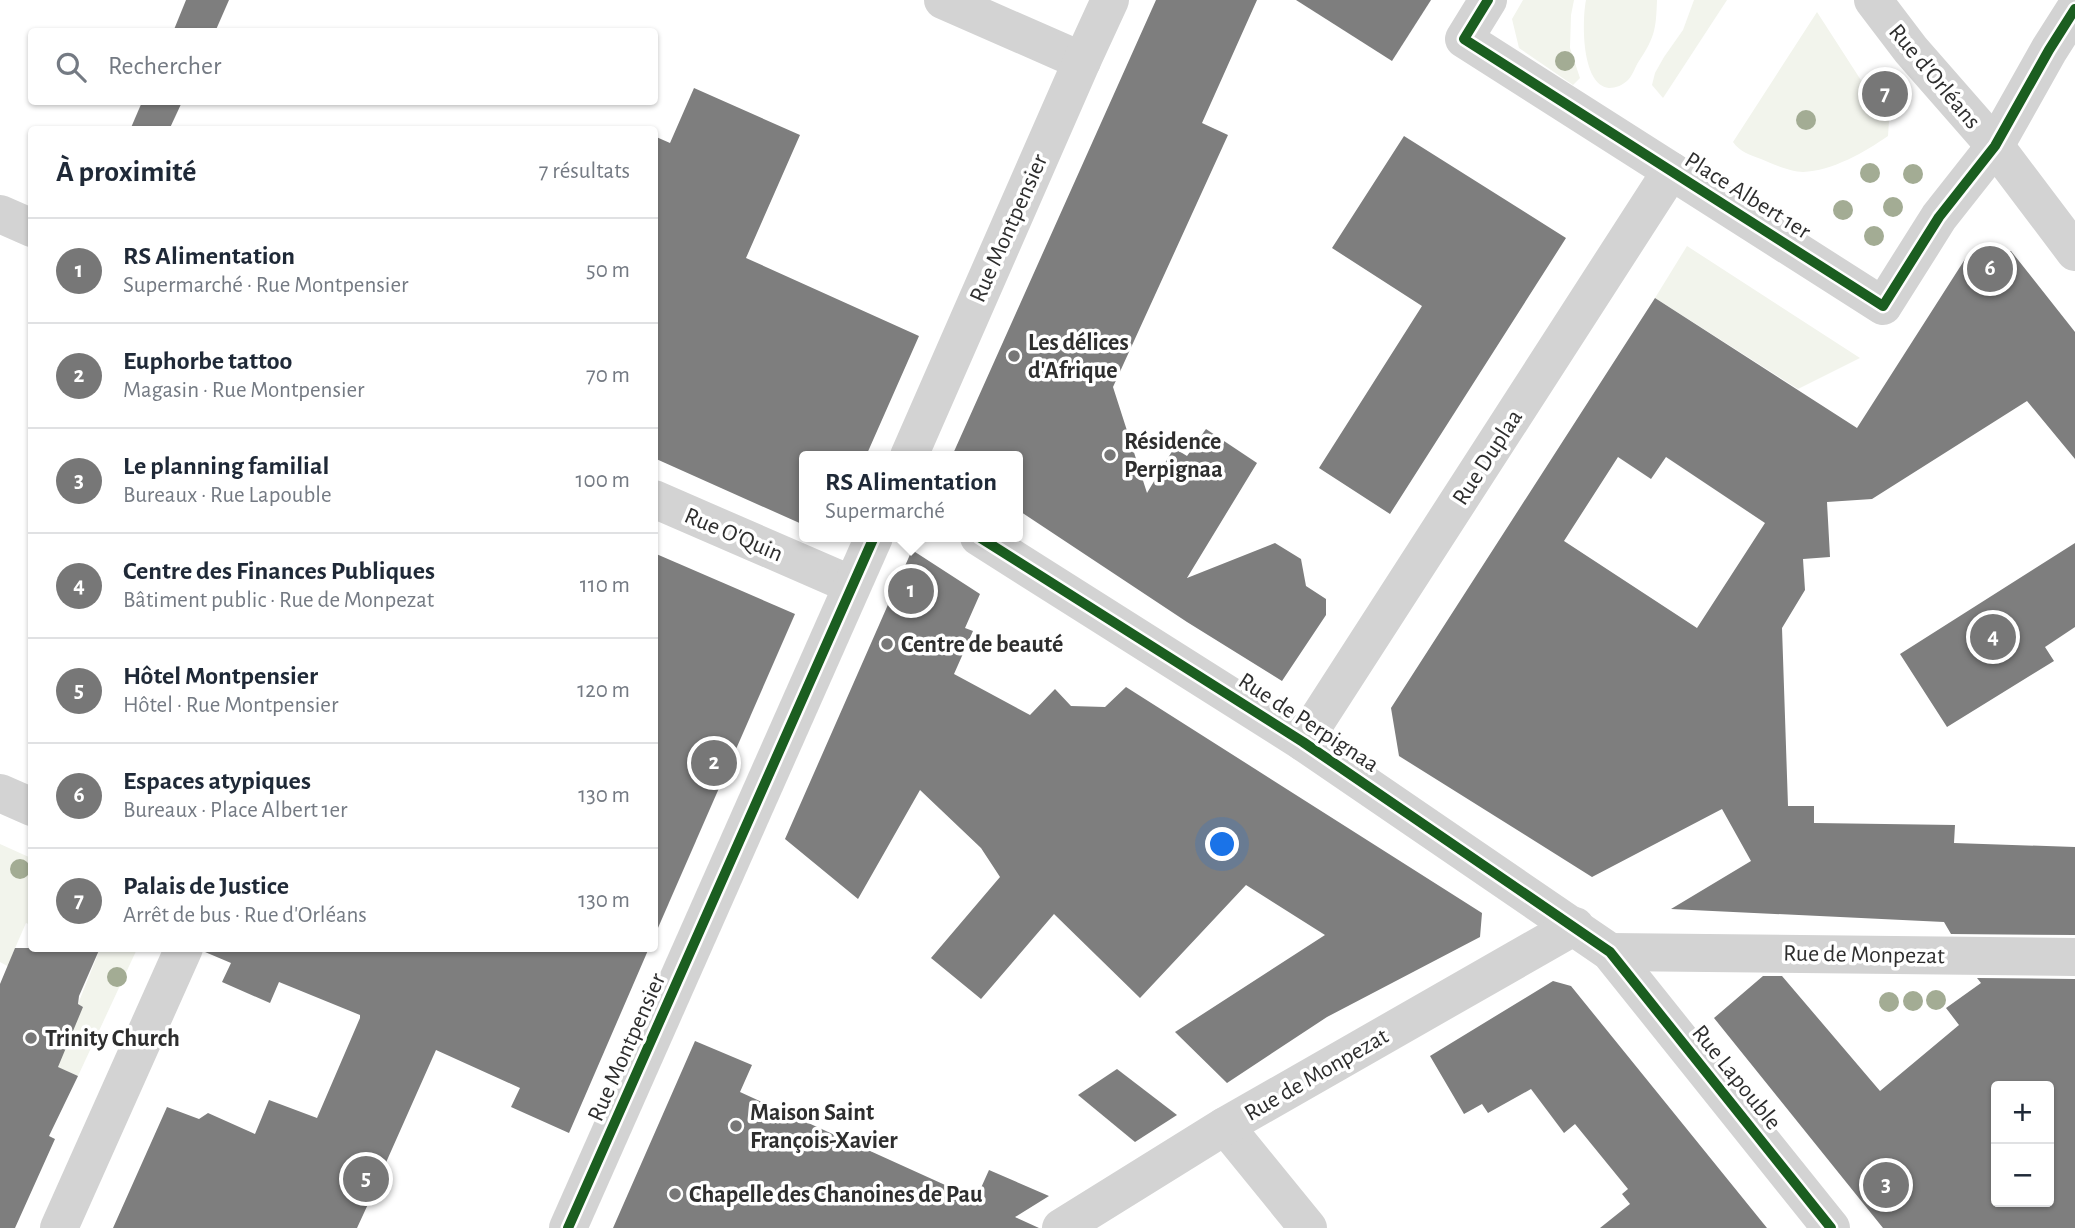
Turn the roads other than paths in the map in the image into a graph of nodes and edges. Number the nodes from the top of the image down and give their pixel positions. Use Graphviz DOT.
graph roads {
  1 [pos="943,0"];
  2 [pos="1110,0"];
  3 [pos="1488,0"];
  4 [pos="1873,0"];
  5 [pos="2075,9"];
  6 [pos="1082,61"];
  7 [pos="1995,146"];
  8 [pos="1671,171"];
  9 [pos="0,214"];
  10 [pos="28,226"];
  11 [pos="2075,252"];
  12 [pos="911,451"];
  13 [pos="658,501"];
  14 [pos="872,542"];
  15 [pos="987,542"];
  16 [pos="852,585"];
  17 [pos="1303,742"];
  18 [pos="0,793"];
  19 [pos="28,805"];
  20 [pos="1574,926"];
  21 [pos="1610,951"];
  22 [pos="182,952"];
  23 [pos="2075,957"];
  24 [pos="1225,1126"];
  25 [pos="59,1228"];
  26 [pos="568,1228"];
  27 [pos="1061,1228"];
  28 [pos="1308,1228"];
  29 [pos="1831,1228"];
  1 -- 6 [label="street"];
  2 -- 6 [label="street, Rue Montpensier"];
  3 -- 8 [label="street, Place Albert 1er"];
  4 -- 7 [label="street, Rue d'Orléans"];
  5 -- 7 [label="street"];
  6 -- 12 [label="street, Rue Montpensier"];
  7 -- 8 [label="street, Place Albert 1er"];
  7 -- 11 [label="street, Rue d'Orléans"];
  8 -- 17 [label="street, Rue Duplaa"];
  9 -- 10 [label="street"];
  13 -- 16 [label="street, Rue O'Quin"];
  14 -- 16 [label="street, Rue Montpensier"];
  15 -- 17 [label="street, Rue de Perpignaa"];
  16 -- 26 [label="street, Rue Montpensier"];
  17 -- 20 [label="street, Rue de Perpignaa"];
  18 -- 19 [label="street"];
  20 -- 21 [label="street, Rue de Perpignaa"];
  20 -- 24 [label="street, Rue de Monpezat"];
  21 -- 23 [label="street, Rue de Monpezat"];
  21 -- 29 [label="street, Rue Lapouble"];
  22 -- 25 [label="street"];
  24 -- 27 [label="street, Rue de Monpezat"];
  24 -- 28 [label="street"];
}
